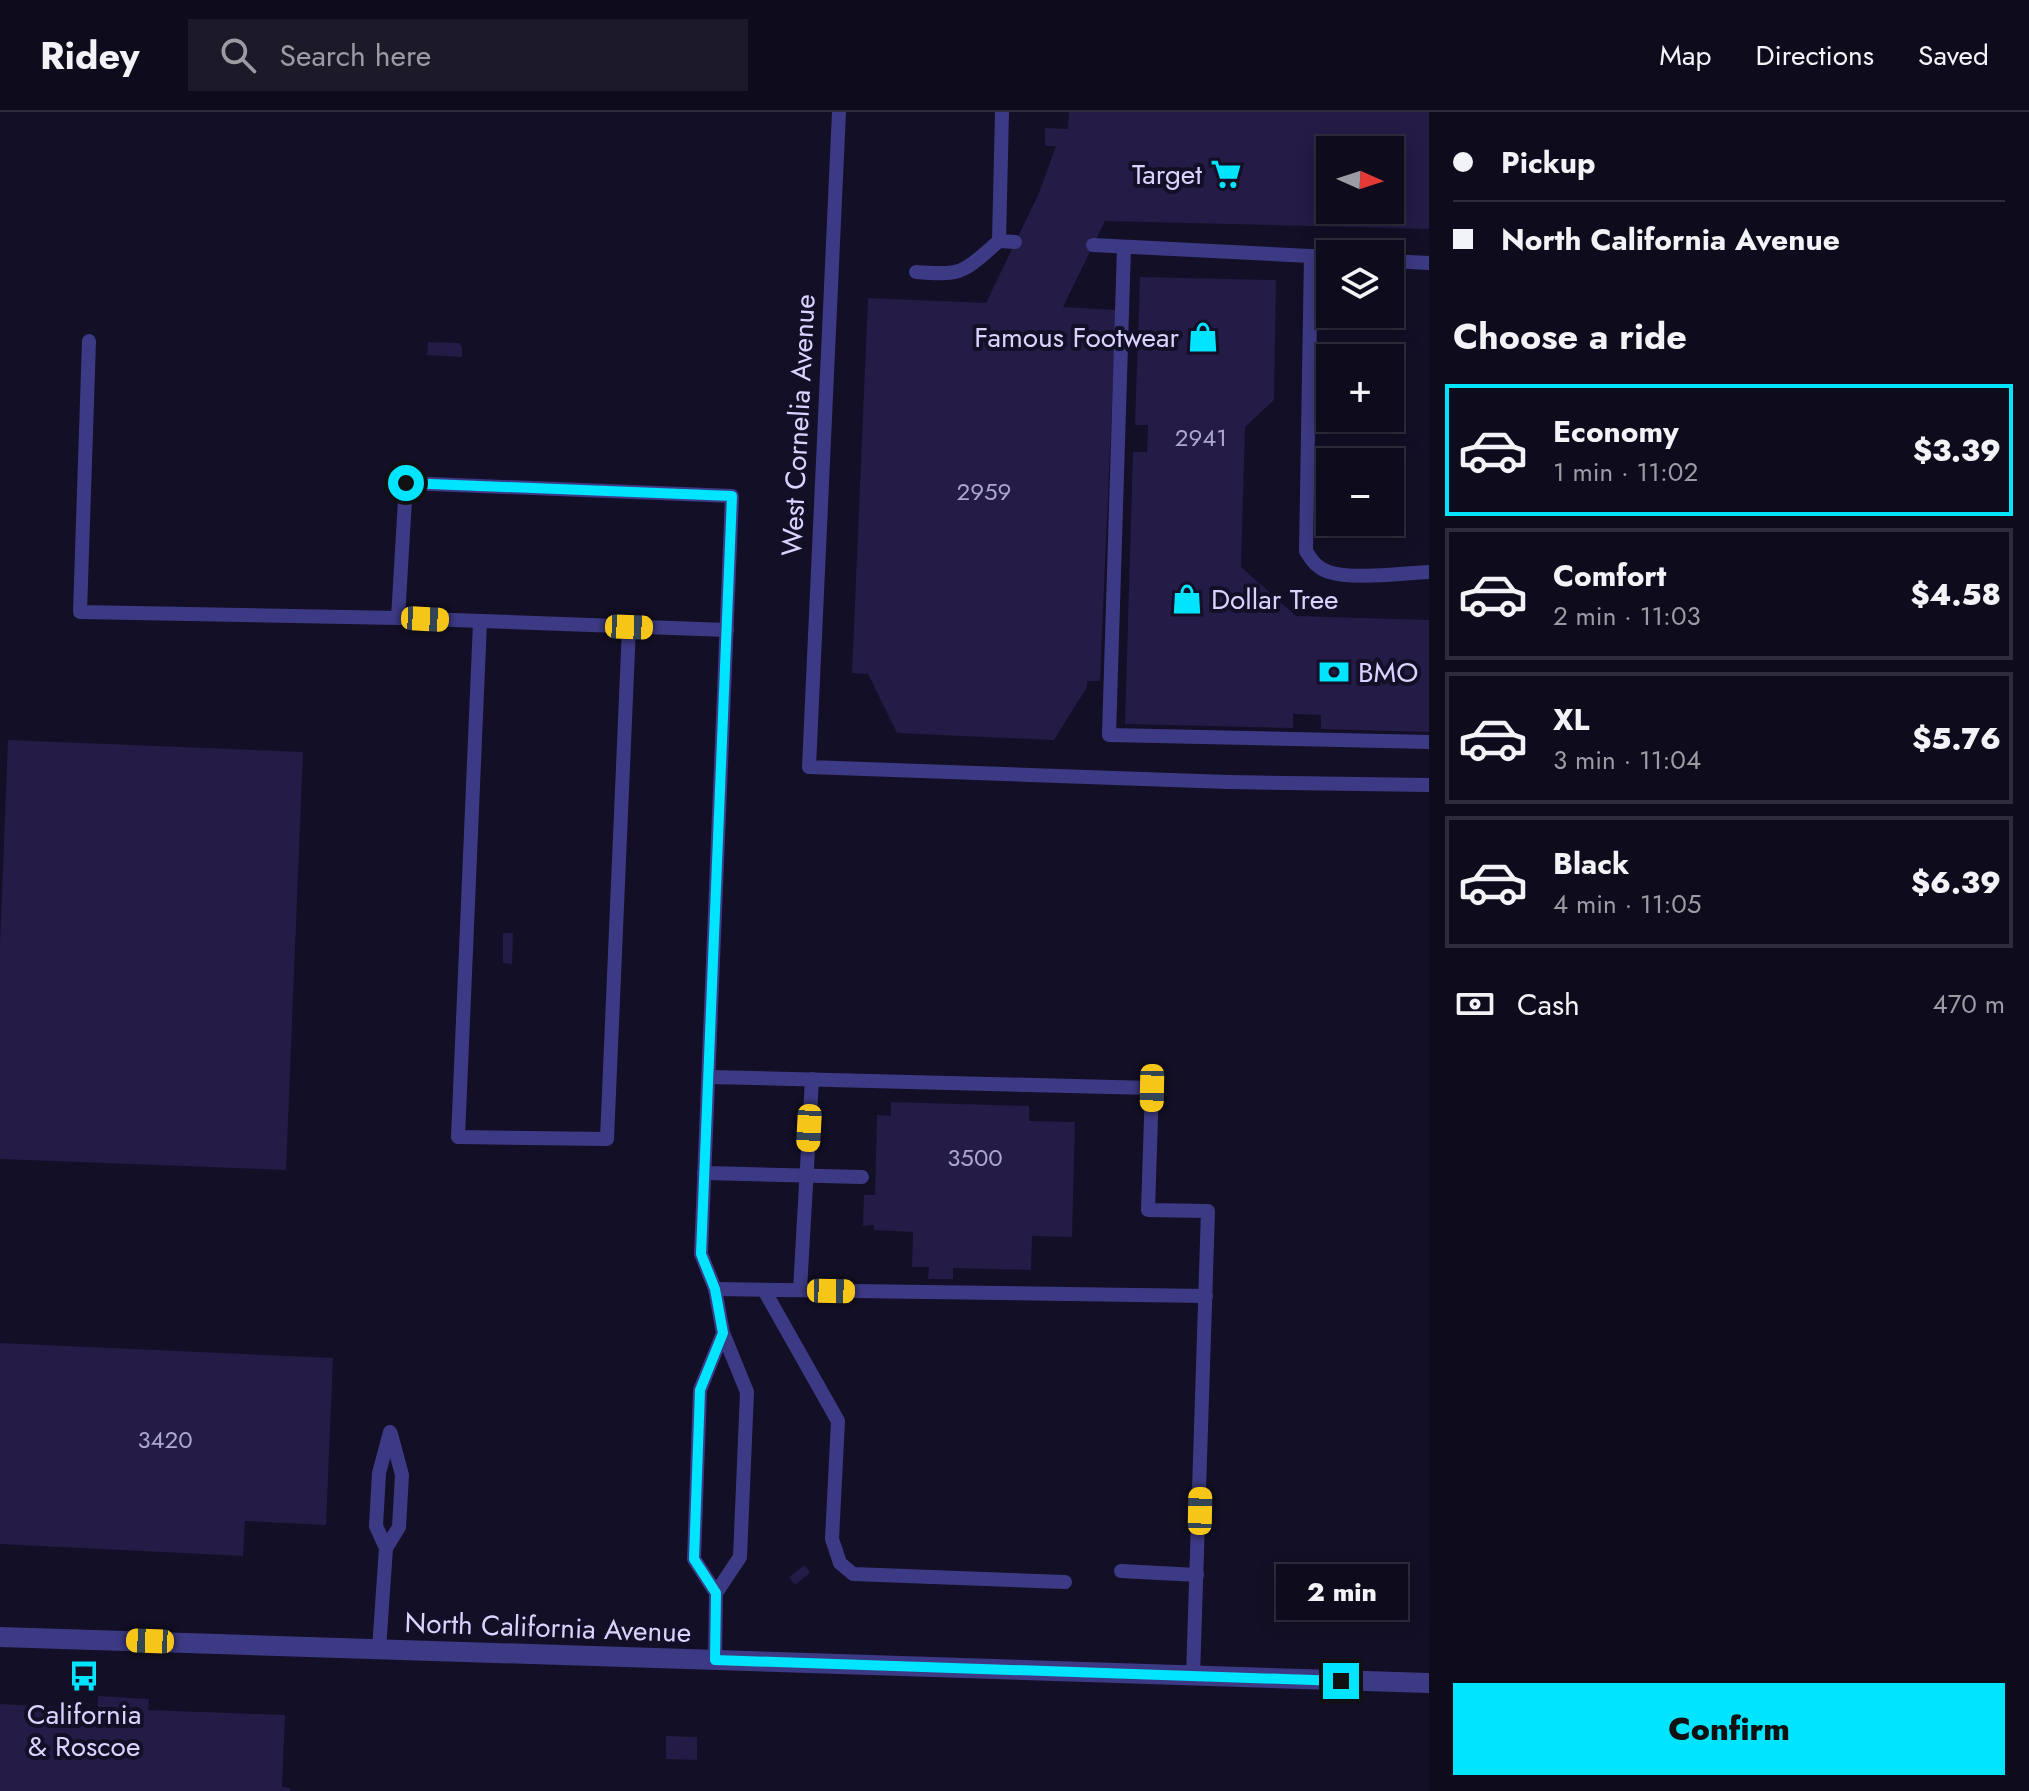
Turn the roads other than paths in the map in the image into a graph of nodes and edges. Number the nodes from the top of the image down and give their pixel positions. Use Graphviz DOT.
graph roads {
  1 [pos="839,112"];
  2 [pos="1002,112"];
  3 [pos="999,241"];
  4 [pos="1015,242"];
  5 [pos="1093,245"];
  6 [pos="1124,247"];
  7 [pos="1311,256"];
  8 [pos="1316,256"];
  9 [pos="1404,262"];
  10 [pos="1429,263"];
  11 [pos="916,272"];
  12 [pos="89,341"];
  13 [pos="1429,572"];
  14 [pos="398,618"];
  15 [pos="480,622"];
  16 [pos="629,627"];
  17 [pos="727,630"];
  18 [pos="1429,742"];
  19 [pos="1429,785"];
  20 [pos="709,1077"];
  21 [pos="812,1079"];
  22 [pos="704,1173"];
  23 [pos="806,1176"];
  24 [pos="862,1177"];
  25 [pos="715,1289"];
  26 [pos="764,1290"];
  27 [pos="800,1290"];
  28 [pos="1206,1296"];
  29 [pos="723,1333"];
  30 [pos="386,1548"];
  31 [pos="1121,1571"];
  32 [pos="1197,1575"];
  33 [pos="1065,1582"];
  34 [pos="716,1593"];
  35 [pos="0,1637"];
  36 [pos="379,1649"];
  37 [pos="715,1660"];
  38 [pos="1193,1676"];
  39 [pos="1429,1683"];
  1 -- 19 [label="lane, West Cornelia Avenue"];
  2 -- 3 [label="lane"];
  3 -- 4 [label="lane"];
  3 -- 11 [label="lane"];
  5 -- 6 [label="lane"];
  6 -- 7 [label="lane"];
  6 -- 18 [label="lane"];
  7 -- 8 [label="lane"];
  7 -- 13 [label="lane"];
  9 -- 10 [label="lane"];
  12 -- 14 [label="lane"];
  14 -- 15 [label="lane"];
  14 -- 17 [label="lane"];
  15 -- 16 [label="lane"];
  15 -- 16 [label="lane"];
  16 -- 17 [label="lane"];
  17 -- 20 [label="lane"];
  20 -- 21 [label="lane"];
  20 -- 22 [label="lane"];
  21 -- 23 [label="lane"];
  21 -- 28 [label="lane"];
  22 -- 23 [label="lane"];
  22 -- 25 [label="lane"];
  23 -- 24 [label="lane"];
  23 -- 27 [label="lane"];
  25 -- 26 [label="lane"];
  25 -- 29 [label="lane"];
  26 -- 27 [label="lane"];
  26 -- 33 [label="lane"];
  27 -- 28 [label="lane"];
  28 -- 32 [label="lane"];
  29 -- 34 [label="lane"];
  29 -- 34 [label="lane"];
  30 -- 30 [label="lane"];
  30 -- 36 [label="lane"];
  31 -- 32 [label="lane"];
  32 -- 38 [label="lane"];
  34 -- 37 [label="lane"];
  35 -- 36 [label="street, North California Avenue"];
  36 -- 37 [label="street, North California Avenue"];
  37 -- 38 [label="street, North California Avenue"];
  38 -- 39 [label="street, North California Avenue"];
}
